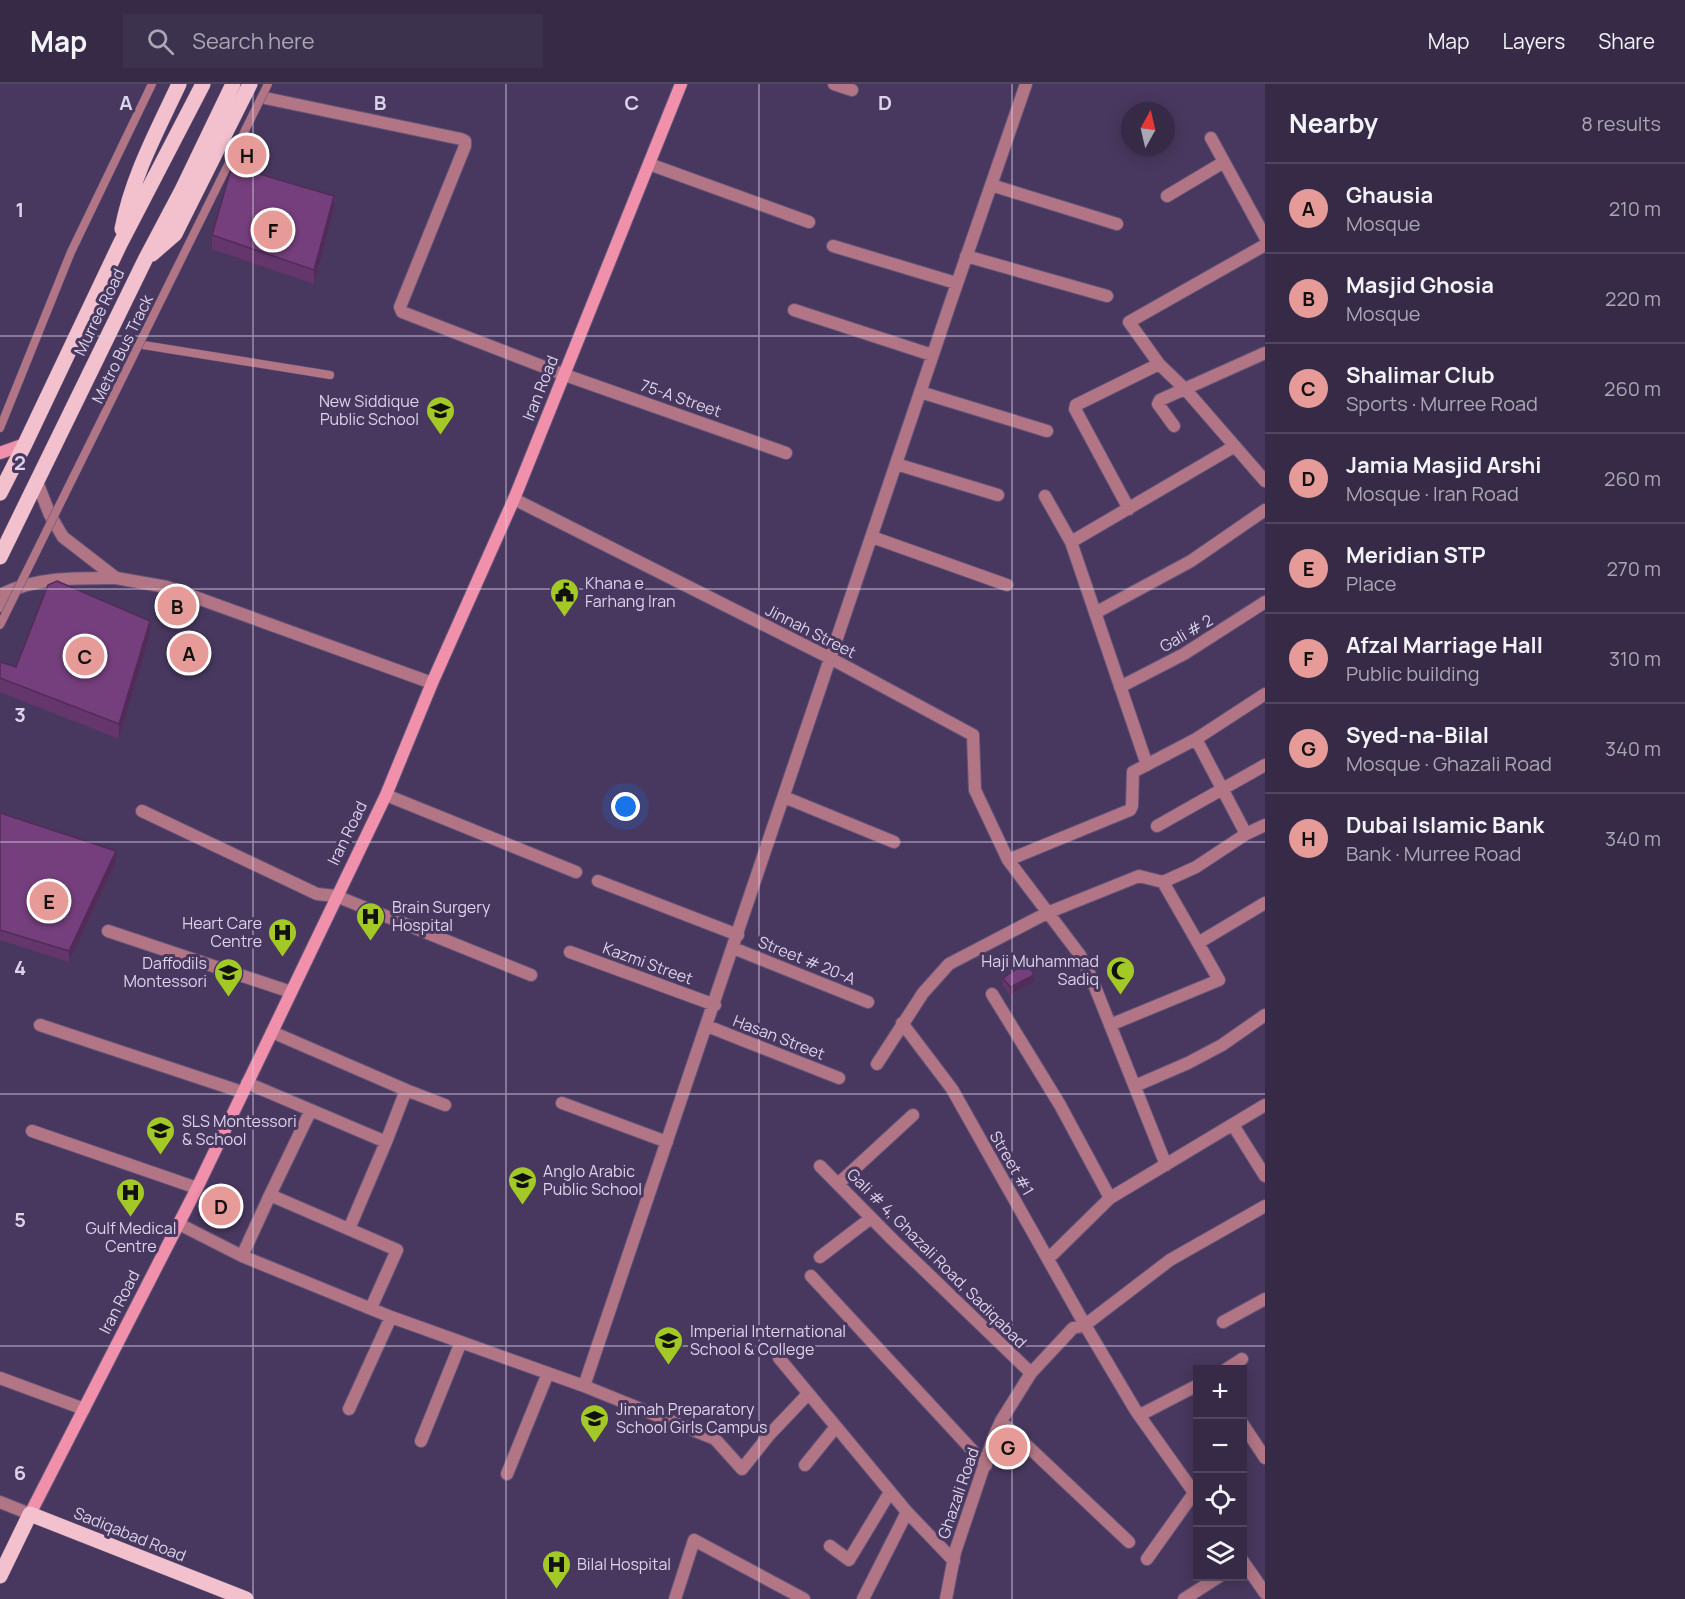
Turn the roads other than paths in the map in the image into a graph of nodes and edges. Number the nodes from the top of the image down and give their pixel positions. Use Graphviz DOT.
graph roads {
  1 [pos="152,84"];
  2 [pos="179,84"];
  3 [pos="203,84"];
  4 [pos="233,84"];
  5 [pos="250,84"];
  6 [pos="268,84"];
  7 [pos="681,84"];
  8 [pos="834,84"];
  9 [pos="1026,84"];
  10 [pos="852,90"];
  11 [pos="265,98"];
  12 [pos="1211,138"];
  13 [pos="1224,162"];
  14 [pos="649,164"];
  15 [pos="991,185"];
  16 [pos="1167,196"];
  17 [pos="809,222"];
  18 [pos="1117,224"];
  19 [pos="1265,237"];
  20 [pos="120,244"];
  21 [pos="1265,245"];
  22 [pos="833,246"];
  23 [pos="966,256"];
  24 [pos="145,260"];
  25 [pos="956,283"];
  26 [pos="1107,296"];
  27 [pos="794,310"];
  28 [pos="137,344"];
  29 [pos="1265,353"];
  30 [pos="932,356"];
  31 [pos="1159,364"];
  32 [pos="330,375"];
  33 [pos="565,375"];
  34 [pos="1186,390"];
  35 [pos="920,392"];
  36 [pos="1174,426"];
  37 [pos="0,428"];
  38 [pos="1047,431"];
  39 [pos="25,444"];
  40 [pos="1235,446"];
  41 [pos="0,453"];
  42 [pos="786,453"];
  43 [pos="896,464"];
  44 [pos="1265,481"];
  45 [pos="37,482"];
  46 [pos="0,493"];
  47 [pos="998,495"];
  48 [pos="1045,496"];
  49 [pos="514,499"];
  50 [pos="1129,509"];
  51 [pos="1265,510"];
  52 [pos="872,537"];
  53 [pos="1071,542"];
  54 [pos="0,557"];
  55 [pos="116,578"];
  56 [pos="1007,585"];
  57 [pos="4,593"];
  58 [pos="1265,602"];
  59 [pos="0,608"];
  60 [pos="1095,614"];
  61 [pos="0,625"];
  62 [pos="830,658"];
  63 [pos="432,683"];
  64 [pos="1120,687"];
  65 [pos="1265,694"];
  66 [pos="1196,739"];
  67 [pos="1147,765"];
  68 [pos="1265,765"];
  69 [pos="1222,788"];
  70 [pos="386,795"];
  71 [pos="784,797"];
  72 [pos="142,811"];
  73 [pos="1265,825"];
  74 [pos="1157,826"];
  75 [pos="1246,834"];
  76 [pos="894,842"];
  77 [pos="1008,860"];
  78 [pos="576,872"];
  79 [pos="598,881"];
  80 [pos="1163,882"];
  81 [pos="336,896"];
  82 [pos="1265,903"];
  83 [pos="1047,913"];
  84 [pos="108,931"];
  85 [pos="738,935"];
  86 [pos="1198,944"];
  87 [pos="733,948"];
  88 [pos="570,952"];
  89 [pos="531,975"];
  90 [pos="291,992"];
  91 [pos="992,994"];
  92 [pos="868,1002"];
  93 [pos="714,1005"];
  94 [pos="1265,1015"];
  95 [pos="902,1023"];
  96 [pos="40,1025"];
  97 [pos="1110,1025"];
  98 [pos="707,1026"];
  99 [pos="272,1032"];
  100 [pos="877,1064"];
  101 [pos="839,1078"];
  102 [pos="1135,1086"];
  103 [pos="244,1088"];
  104 [pos="406,1090"];
  105 [pos="562,1103"];
  106 [pos="445,1105"];
  107 [pos="1265,1105"];
  108 [pos="311,1110"];
  109 [pos="913,1115"];
  110 [pos="1233,1125"];
  111 [pos="32,1131"];
  112 [pos="386,1142"];
  113 [pos="667,1143"];
  114 [pos="820,1166"];
  115 [pos="1166,1166"];
  116 [pos="1265,1176"];
  117 [pos="838,1184"];
  118 [pos="196,1188"];
  119 [pos="270,1195"];
  120 [pos="1110,1198"];
  121 [pos="1265,1206"];
  122 [pos="872,1218"];
  123 [pos="179,1224"];
  124 [pos="349,1229"];
  125 [pos="242,1256"];
  126 [pos="819,1257"];
  127 [pos="1049,1258"];
  128 [pos="811,1276"];
  129 [pos="1264,1303"];
  130 [pos="371,1308"];
  131 [pos="392,1317"];
  132 [pos="1223,1322"];
  133 [pos="1086,1325"];
  134 [pos="461,1342"];
  135 [pos="779,1358"];
  136 [pos="1242,1359"];
  137 [pos="1233,1365"];
  138 [pos="548,1373"];
  139 [pos="1031,1373"];
  140 [pos="0,1377"];
  141 [pos="584,1386"];
  142 [pos="1193,1388"];
  143 [pos="808,1394"];
  144 [pos="84,1409"];
  145 [pos="349,1409"];
  146 [pos="1140,1415"];
  147 [pos="1001,1421"];
  148 [pos="836,1428"];
  149 [pos="1247,1431"];
  150 [pos="421,1441"];
  151 [pos="1265,1458"];
  152 [pos="805,1464"];
  153 [pos="986,1465"];
  154 [pos="507,1474"];
  155 [pos="890,1492"];
  156 [pos="1193,1492"];
  157 [pos="1193,1500"];
  158 [pos="0,1502"];
  159 [pos="907,1512"];
  160 [pos="30,1514"];
  161 [pos="1129,1542"];
  162 [pos="830,1546"];
  163 [pos="1147,1559"];
  164 [pos="954,1561"];
  165 [pos="1247,1567"];
  166 [pos="0,1576"];
  167 [pos="1212,1581"];
  168 [pos="1265,1593"];
  169 [pos="246,1599"];
  170 [pos="675,1599"];
  171 [pos="804,1599"];
  172 [pos="863,1599"];
  173 [pos="946,1599"];
  174 [pos="1185,1599"];
  1 -- 37 [label="lane"];
  2 -- 20 [label="main road"];
  3 -- 20 [label="main road, Murree Road"];
  4 -- 24 [label="main road, Murree Road"];
  5 -- 24 [label="main road"];
  6 -- 61 [label="lane, Metro Bus Track, bridge"];
  7 -- 14 [label="main road, Iran Road"];
  8 -- 10 [label="street"];
  9 -- 15 [label="street"];
  11 -- 33 [label="street, 75-A Street"];
  12 -- 13 [label="street"];
  13 -- 16 [label="street"];
  13 -- 19 [label="street"];
  14 -- 17 [label="street"];
  14 -- 33 [label="main road, Iran Road"];
  15 -- 18 [label="street"];
  15 -- 23 [label="street"];
  20 -- 39 [label="main road, Murree Road"];
  21 -- 31 [label="street"];
  22 -- 25 [label="street"];
  23 -- 25 [label="street"];
  23 -- 26 [label="street"];
  24 -- 45 [label="main road, Murree Road"];
  25 -- 30 [label="street"];
  27 -- 30 [label="street"];
  28 -- 32 [label="lane"];
  29 -- 34 [label="street"];
  30 -- 35 [label="street"];
  31 -- 34 [label="street"];
  31 -- 50 [label="street"];
  33 -- 42 [label="street, 75-A Street"];
  33 -- 49 [label="main road, Iran Road"];
  34 -- 36 [label="street"];
  34 -- 40 [label="street"];
  35 -- 38 [label="street"];
  35 -- 43 [label="street"];
  39 -- 41 [label="main road"];
  39 -- 46 [label="main road, Murree Road"];
  40 -- 44 [label="street"];
  40 -- 50 [label="street"];
  43 -- 47 [label="street"];
  43 -- 52 [label="street"];
  45 -- 54 [label="main road, Murree Road"];
  45 -- 55 [label="street"];
  48 -- 53 [label="street"];
  49 -- 62 [label="street, Jinnah Street"];
  49 -- 63 [label="main road, Iran Road"];
  50 -- 53 [label="street"];
  51 -- 60 [label="street"];
  52 -- 56 [label="street"];
  52 -- 62 [label="street"];
  53 -- 60 [label="street"];
  55 -- 57 [label="street"];
  55 -- 63 [label="street"];
  57 -- 59 [label="lane"];
  58 -- 64 [label="street, Gali # 2"];
  60 -- 64 [label="street"];
  62 -- 71 [label="street"];
  62 -- 77 [label="street, Jinnah Street"];
  63 -- 70 [label="main road, Iran Road"];
  64 -- 67 [label="street"];
  65 -- 66 [label="street"];
  66 -- 67 [label="street"];
  66 -- 69 [label="street"];
  67 -- 77 [label="street"];
  68 -- 69 [label="street"];
  69 -- 74 [label="street"];
  69 -- 75 [label="street"];
  70 -- 78 [label="street"];
  70 -- 81 [label="main road, Iran Road"];
  71 -- 76 [label="street"];
  71 -- 85 [label="street"];
  72 -- 81 [label="street"];
  73 -- 75 [label="street"];
  75 -- 80 [label="street"];
  77 -- 83 [label="street"];
  79 -- 85 [label="street"];
  80 -- 83 [label="street"];
  80 -- 86 [label="street"];
  81 -- 89 [label="street"];
  81 -- 90 [label="main road, Iran Road"];
  82 -- 86 [label="street"];
  83 -- 95 [label="street"];
  83 -- 97 [label="street"];
  84 -- 90 [label="street"];
  85 -- 87 [label="street"];
  86 -- 97 [label="street"];
  87 -- 92 [label="street, Street # 20-A"];
  87 -- 93 [label="street"];
  88 -- 93 [label="street, Kazmi Street"];
  90 -- 99 [label="main road, Iran Road"];
  91 -- 120 [label="street"];
  93 -- 98 [label="street"];
  94 -- 102 [label="street"];
  95 -- 100 [label="street"];
  95 -- 127 [label="street, Street #1"];
  96 -- 103 [label="street"];
  97 -- 102 [label="street"];
  98 -- 101 [label="street, Hasan Street"];
  98 -- 113 [label="street"];
  99 -- 103 [label="main road, Iran Road"];
  99 -- 104 [label="street"];
  102 -- 115 [label="street"];
  103 -- 108 [label="street"];
  103 -- 118 [label="main road, Iran Road"];
  104 -- 106 [label="street"];
  104 -- 112 [label="street"];
  105 -- 113 [label="street"];
  107 -- 110 [label="street"];
  108 -- 112 [label="street"];
  108 -- 119 [label="street"];
  109 -- 117 [label="street"];
  110 -- 115 [label="street"];
  110 -- 116 [label="street"];
  111 -- 118 [label="street"];
  112 -- 124 [label="street"];
  113 -- 141 [label="street"];
  114 -- 117 [label="street, Gali # 4, Ghazali Road, Sadiqabad"];
  115 -- 120 [label="street"];
  117 -- 122 [label="street, Gali # 4, Ghazali Road, Sadiqabad"];
  118 -- 123 [label="main road, Iran Road"];
  119 -- 124 [label="street"];
  119 -- 125 [label="street"];
  120 -- 127 [label="street"];
  121 -- 133 [label="street, Ghazali Road"];
  122 -- 126 [label="street"];
  122 -- 139 [label="street, Gali # 4, Ghazali Road, Sadiqabad"];
  123 -- 125 [label="street"];
  123 -- 144 [label="main road, Iran Road"];
  124 -- 130 [label="street"];
  125 -- 130 [label="street"];
  127 -- 133 [label="street, Street #1"];
  128 -- 153 [label="street"];
  129 -- 132 [label="street"];
  130 -- 131 [label="street"];
  131 -- 134 [label="street"];
  131 -- 145 [label="street"];
  133 -- 139 [label="street, Ghazali Road"];
  133 -- 146 [label="street, Street #1"];
  134 -- 138 [label="street"];
  134 -- 150 [label="street"];
  135 -- 143 [label="street"];
  136 -- 137 [label="street"];
  138 -- 141 [label="street"];
  138 -- 154 [label="street"];
  139 -- 147 [label="street, Ghazali Road"];
  140 -- 144 [label="street"];
  141 -- 143 [label="street"];
  142 -- 146 [label="street"];
  143 -- 148 [label="street"];
  144 -- 160 [label="main road, Iran Road"];
  146 -- 156 [label="street, Street #1"];
  147 -- 153 [label="street, Ghazali Road"];
  147 -- 161 [label="street"];
  148 -- 152 [label="street"];
  148 -- 155 [label="street"];
  149 -- 151 [label="street"];
  153 -- 164 [label="street, Ghazali Road"];
  155 -- 159 [label="street"];
  155 -- 162 [label="street"];
  157 -- 163 [label="street"];
  158 -- 160 [label="street, Sadiqabad Road"];
  159 -- 164 [label="street"];
  159 -- 172 [label="street"];
  160 -- 166 [label="main road, Iran Road"];
  160 -- 169 [label="main road, Sadiqabad Road"];
  164 -- 173 [label="street, Ghazali Road"];
  165 -- 168 [label="street"];
  167 -- 174 [label="street"];
  170 -- 171 [label="street"];
}
